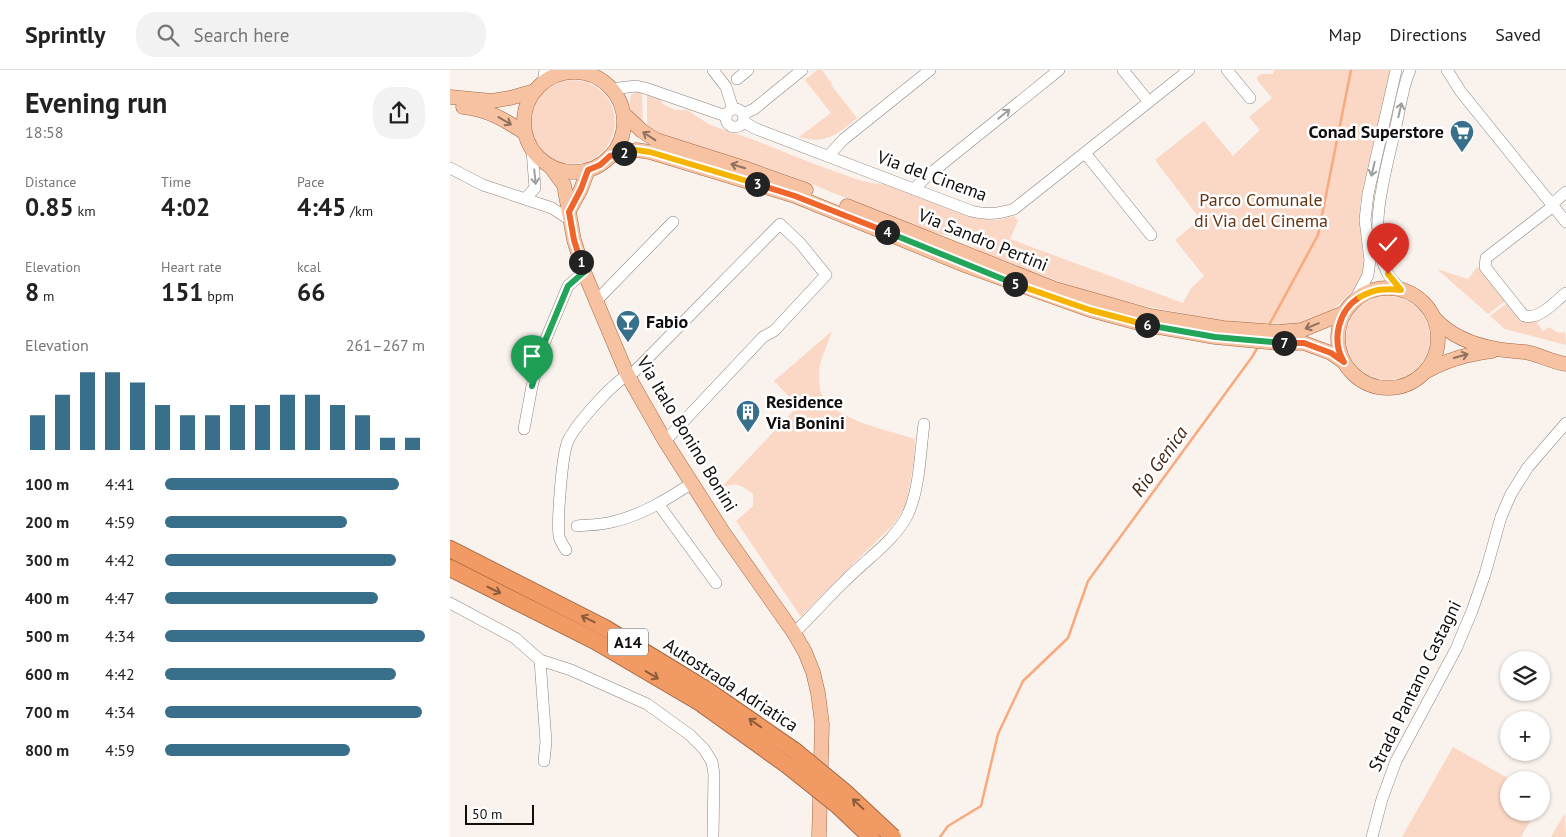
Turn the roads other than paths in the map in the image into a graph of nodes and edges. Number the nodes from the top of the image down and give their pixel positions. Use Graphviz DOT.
graph roads {
  1 [pos="712,70"];
  2 [pos="748,70"];
  3 [pos="802,70"];
  4 [pos="930,70"];
  5 [pos="1059,70"];
  6 [pos="1123,70"];
  7 [pos="1189,70"];
  8 [pos="1227,70"];
  9 [pos="1396,70"];
  10 [pos="1410,70"];
  11 [pos="1462,70"];
  12 [pos="583,72"];
  13 [pos="1449,74"];
  14 [pos="737,79"];
  15 [pos="541,81"];
  16 [pos="611,89"];
  17 [pos="450,97"];
  18 [pos="1250,98"];
  19 [pos="1149,102"];
  20 [pos="450,105"];
  21 [pos="624,114"];
  22 [pos="736,115"];
  23 [pos="525,133"];
  24 [pos="532,150"];
  25 [pos="1085,153"];
  26 [pos="610,156"];
  27 [pos="828,156"];
  28 [pos="550,166"];
  29 [pos="450,168"];
  30 [pos="588,170"];
  31 [pos="914,189"];
  32 [pos="1566,192"];
  33 [pos="525,199"];
  34 [pos="1551,206"];
  35 [pos="570,216"];
  36 [pos="673,222"];
  37 [pos="1566,222"];
  38 [pos="1151,235"];
  39 [pos="584,272"];
  40 [pos="1401,290"];
  41 [pos="1566,293"];
  42 [pos="1355,300"];
  43 [pos="596,301"];
  44 [pos="1344,313"];
  45 [pos="1434,318"];
  46 [pos="1245,335"];
  47 [pos="1278,337"];
  48 [pos="1498,350"];
  49 [pos="1344,362"];
  50 [pos="1560,363"];
  51 [pos="1426,371"];
  52 [pos="1566,373"];
  53 [pos="627,374"];
  54 [pos="1566,423"];
  55 [pos="924,424"];
  56 [pos="524,429"];
  57 [pos="665,441"];
  58 [pos="692,484"];
  59 [pos="658,505"];
  60 [pos="577,526"];
  61 [pos="450,549"];
  62 [pos="566,550"];
  63 [pos="450,568"];
  64 [pos="716,583"];
  65 [pos="450,603"];
  66 [pos="794,633"];
  67 [pos="540,660"];
  68 [pos="791,758"];
  69 [pos="544,761"];
  70 [pos="713,837"];
  71 [pos="819,837"];
  72 [pos="872,837"];
  73 [pos="893,837"];
  74 [pos="1372,837"];
  1 -- 22 [label="street"];
  2 -- 14 [label="street"];
  3 -- 22 [label="street"];
  4 -- 27 [label="street"];
  31 -- 5 [label="street, one-way"];
  6 -- 19 [label="street"];
  7 -- 19 [label="street, Via del Cinema"];
  8 -- 18 [label="street"];
  9 -- 42 [label="street, one-way"];
  40 -- 10 [label="street, one-way"];
  11 -- 13 [label="street"];
  12 -- 15 [label="main road"];
  12 -- 16 [label="main road"];
  13 -- 34 [label="street"];
  15 -- 17 [label="main road"];
  15 -- 23 [label="main road"];
  16 -- 21 [label="main road"];
  16 -- 22 [label="street, Via del Cinema"];
  19 -- 25 [label="street, Via del Cinema"];
  20 -- 23 [label="main road, one-way"];
  21 -- 26 [label="main road"];
  46 -- 21 [label="main road, Via Sandro Pertini, one-way"];
  22 -- 27 [label="street, Via del Cinema"];
  23 -- 24 [label="main road"];
  24 -- 28 [label="main road"];
  24 -- 33 [label="street, one-way"];
  25 -- 31 [label="street, Via del Cinema"];
  25 -- 38 [label="street"];
  26 -- 30 [label="main road"];
  26 -- 46 [label="main road, Via Sandro Pertini"];
  27 -- 31 [label="street, Via del Cinema"];
  28 -- 30 [label="main road"];
  28 -- 35 [label="main road, Via Italo Bonino Bonini"];
  29 -- 33 [label="street"];
  30 -- 35 [label="main road"];
  32 -- 34 [label="street"];
  33 -- 35 [label="street"];
  34 -- 37 [label="street"];
  34 -- 41 [label="street"];
  35 -- 39 [label="main road, Via Italo Bonino Bonini"];
  36 -- 43 [label="street"];
  39 -- 43 [label="main road, Via Italo Bonino Bonini"];
  39 -- 56 [label="street"];
  40 -- 42 [label="main road"];
  40 -- 45 [label="main road"];
  42 -- 44 [label="main road"];
  43 -- 53 [label="main road, Via Italo Bonino Bonini"];
  44 -- 47 [label="main road, Via Sandro Pertini, one-way"];
  44 -- 49 [label="main road"];
  45 -- 48 [label="main road"];
  45 -- 51 [label="main road"];
  46 -- 47 [label="main road, Via Sandro Pertini"];
  47 -- 49 [label="main road, Via Sandro Pertini"];
  48 -- 50 [label="main road"];
  51 -- 48 [label="main road, one-way"];
  49 -- 51 [label="main road"];
  50 -- 52 [label="main road"];
  53 -- 57 [label="main road, Via Italo Bonino Bonini"];
  53 -- 57 [label="street"];
  53 -- 62 [label="street"];
  54 -- 74 [label="street, Strada Pantano Castagni"];
  55 -- 66 [label="street"];
  57 -- 58 [label="main road, Via Italo Bonino Bonini"];
  58 -- 59 [label="street"];
  58 -- 66 [label="main road, Via Italo Bonino Bonini"];
  59 -- 60 [label="street"];
  59 -- 64 [label="street"];
  68 -- 61 [label="highway, Autostrada Adriatica / A14, one-way"];
  63 -- 68 [label="highway, Autostrada Adriatica / A14, one-way"];
  65 -- 67 [label="street"];
  66 -- 71 [label="main road, Via Italo Bonino Bonini"];
  67 -- 69 [label="street"];
  67 -- 70 [label="street"];
  68 -- 72 [label="highway, Autostrada Adriatica / A14, bridge"];
  73 -- 68 [label="highway, Autostrada Adriatica / A14, one-way, bridge"];
}
